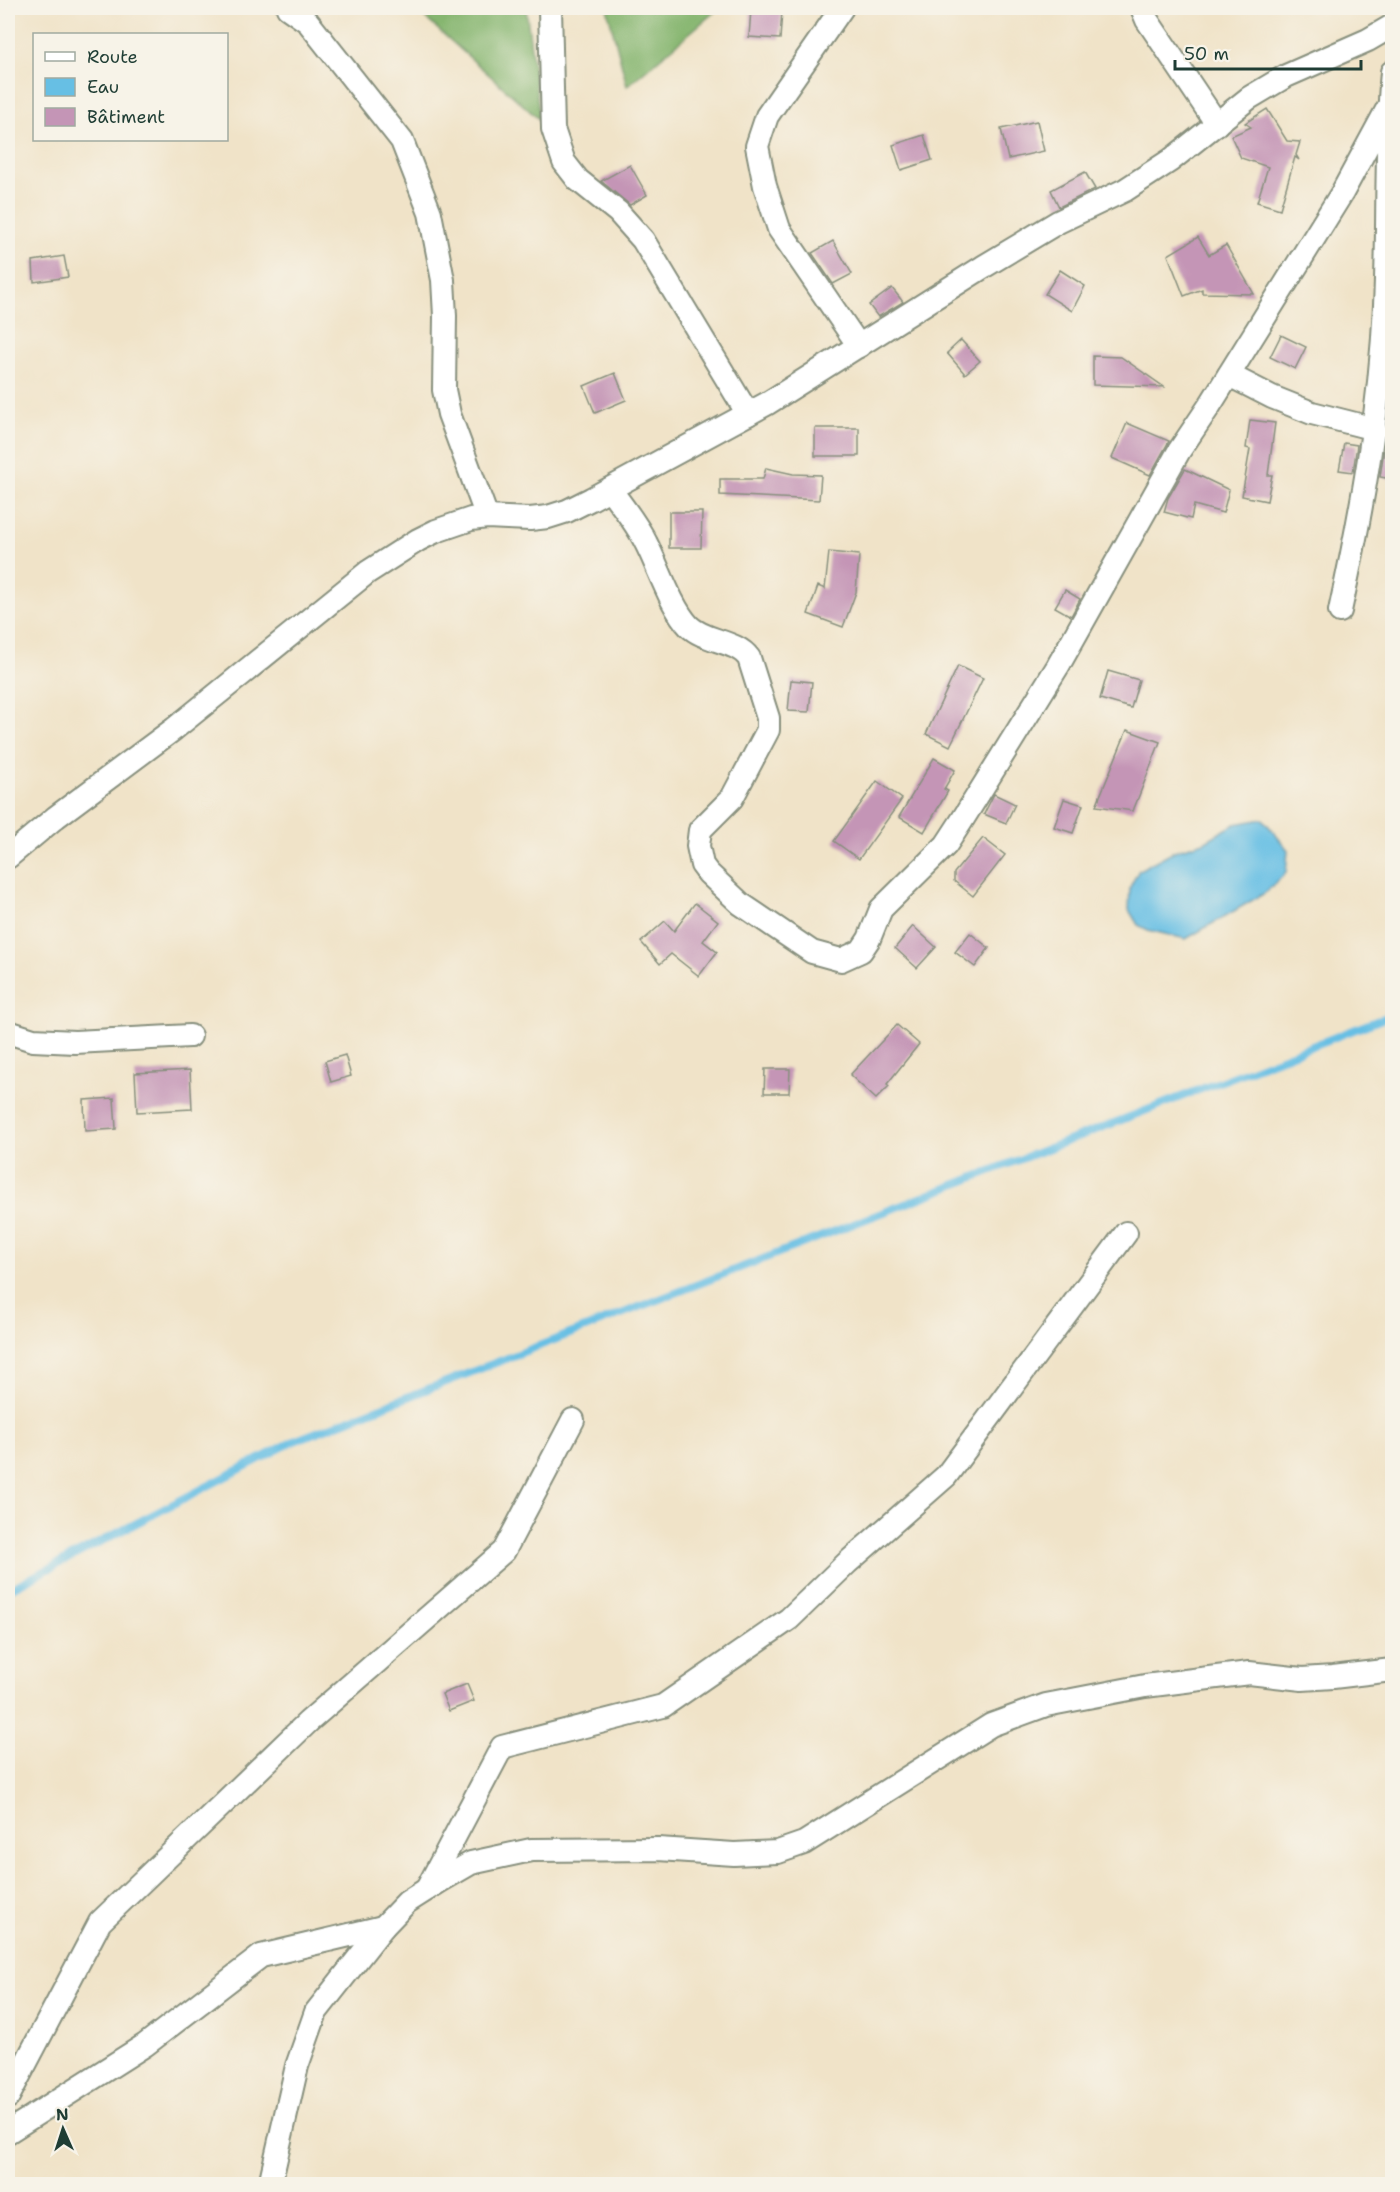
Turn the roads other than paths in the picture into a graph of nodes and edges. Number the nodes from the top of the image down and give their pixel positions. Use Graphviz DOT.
graph roads {
  1 [pos="288,8"];
  2 [pos="550,8"];
  3 [pos="842,8"];
  4 [pos="1142,8"];
  5 [pos="1392,26"];
  6 [pos="1392,72"];
  7 [pos="1389,106"];
  8 [pos="1217,124"];
  9 [pos="859,346"];
  10 [pos="1229,375"];
  11 [pos="748,414"];
  12 [pos="1374,429"];
  13 [pos="610,489"];
  14 [pos="487,517"];
  15 [pos="1341,611"];
  16 [pos="8,857"];
  17 [pos="8,1032"];
  18 [pos="190,1036"];
  19 [pos="1126,1233"];
  20 [pos="573,1420"];
  21 [pos="1392,1670"];
  22 [pos="427,1890"];
  23 [pos="383,1927"];
  24 [pos="8,2097"];
  25 [pos="8,2132"];
  26 [pos="270,2184"];
  1 -- 14 [label="street"];
  2 -- 11 [label="street"];
  3 -- 9 [label="street"];
  4 -- 8 [label="street"];
  5 -- 8 [label="street"];
  6 -- 7 [label="street"];
  7 -- 10 [label="street"];
  7 -- 12 [label="street"];
  8 -- 9 [label="street"];
  9 -- 11 [label="street"];
  10 -- 12 [label="street"];
  10 -- 13 [label="street"];
  11 -- 13 [label="street"];
  12 -- 15 [label="street"];
  13 -- 14 [label="street"];
  14 -- 16 [label="street"];
  17 -- 18 [label="street"];
  19 -- 22 [label="street"];
  20 -- 24 [label="street"];
  21 -- 22 [label="street"];
  22 -- 23 [label="street"];
  23 -- 25 [label="street"];
  23 -- 26 [label="street"];
}
